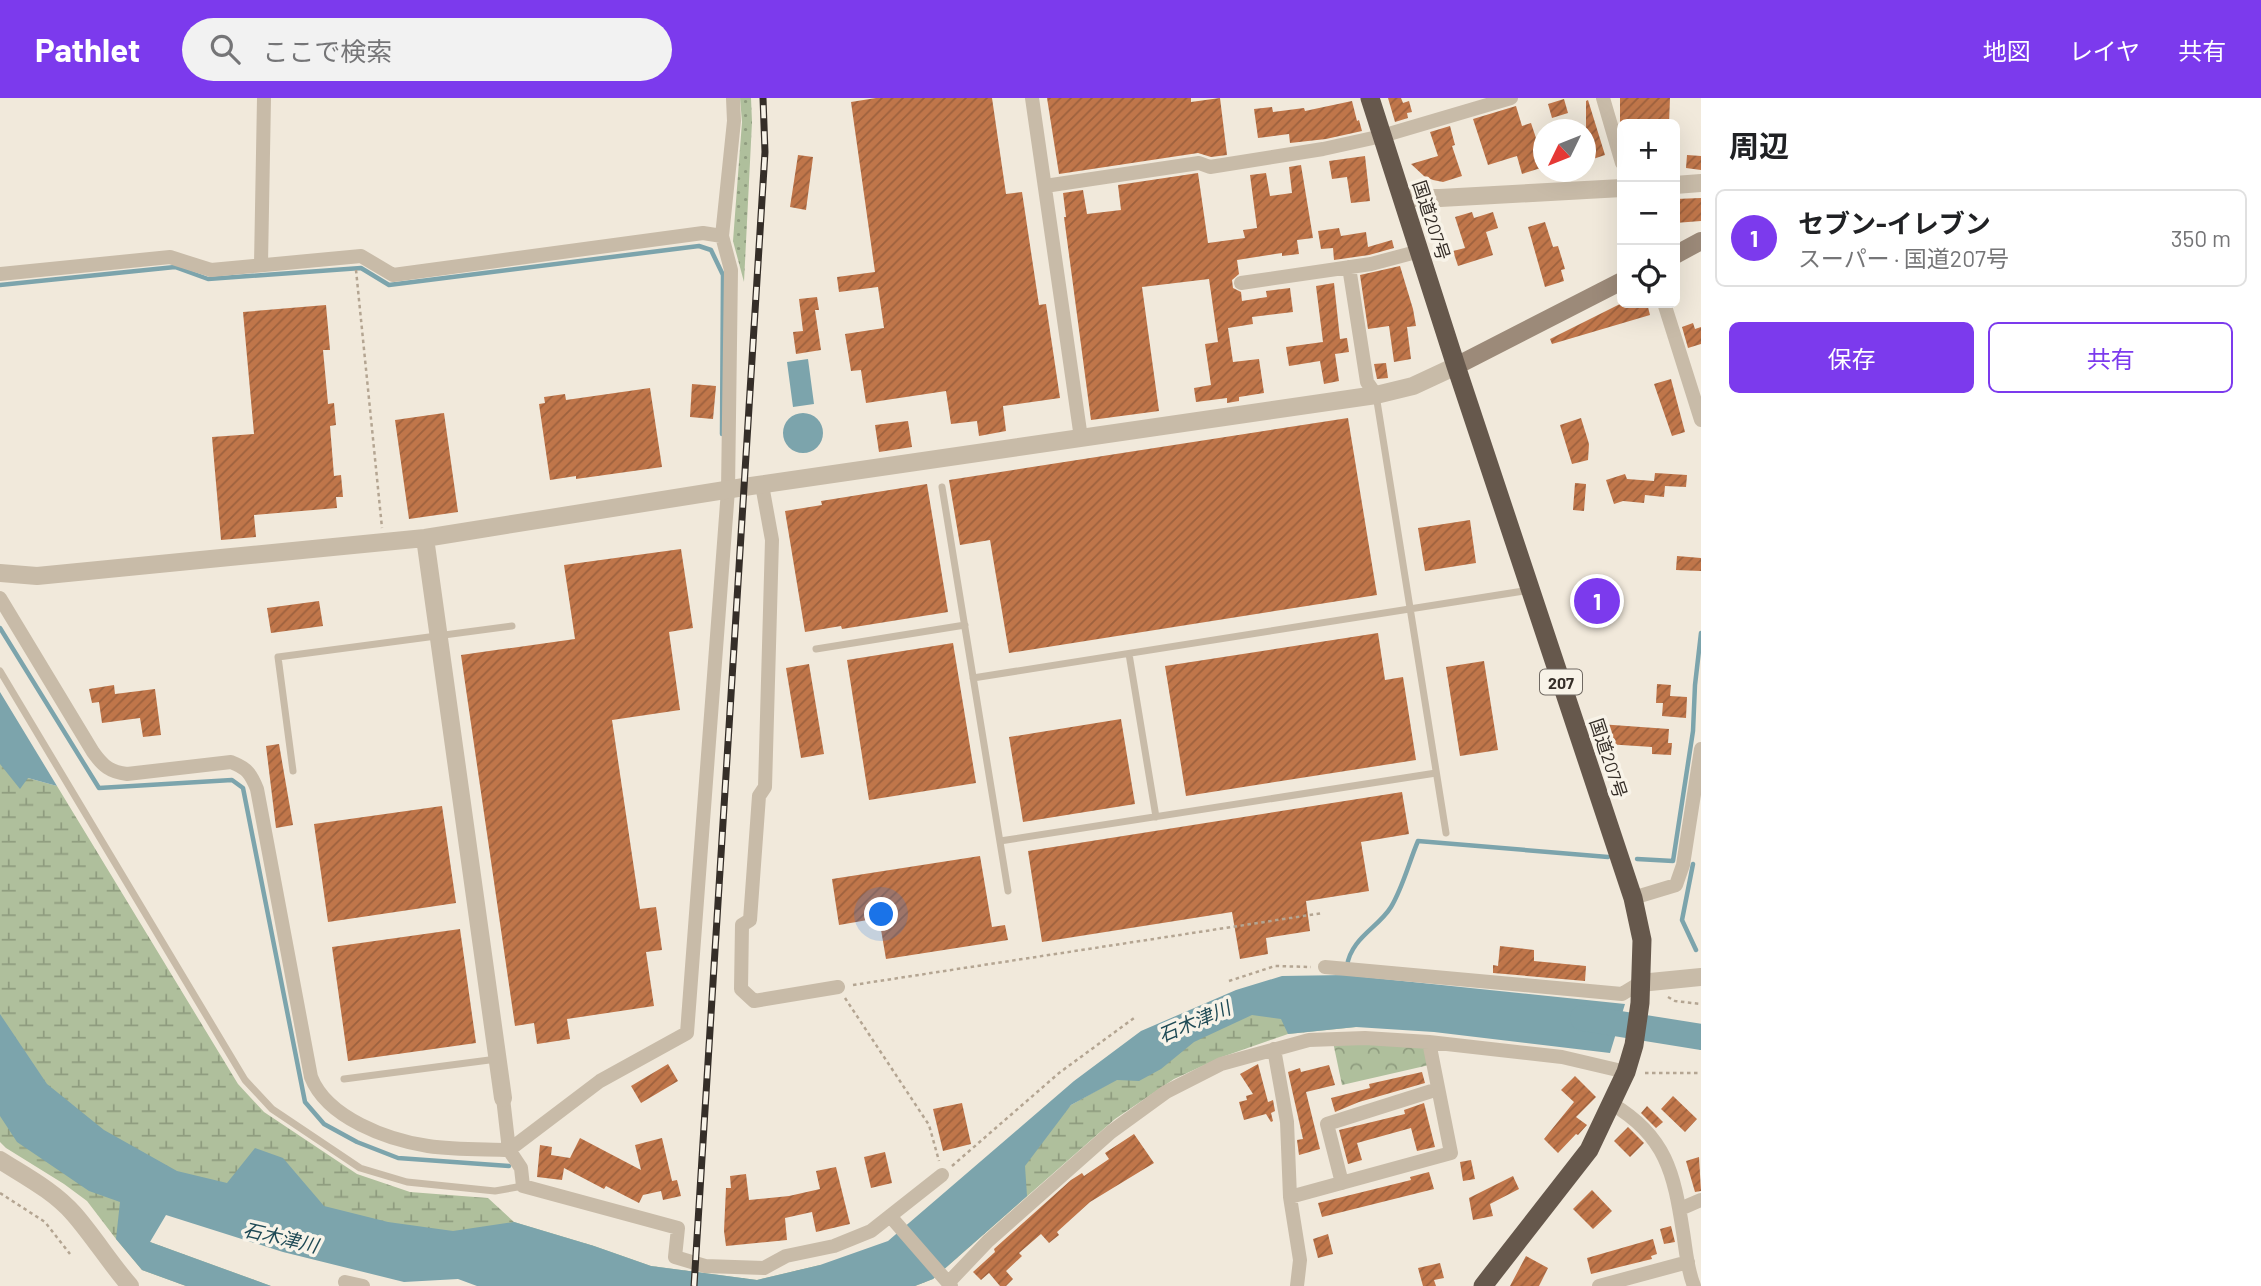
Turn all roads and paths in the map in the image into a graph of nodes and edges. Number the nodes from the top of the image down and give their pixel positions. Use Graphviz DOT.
graph roads {
  1 [pos="264,98"];
  2 [pos="733,98"];
  3 [pos="1032,98"];
  4 [pos="1370,98"];
  5 [pos="1511,98"];
  6 [pos="1604,98"];
  7 [pos="1382,136"];
  8 [pos="1617,145"];
  9 [pos="1701,183"];
  10 [pos="1680,185"];
  11 [pos="1045,186"];
  12 [pos="1617,188"];
  13 [pos="1403,198"];
  14 [pos="722,236"];
  15 [pos="1701,241"];
  16 [pos="1420,251"];
  17 [pos="1680,252"];
  18 [pos="261,264"];
  19 [pos="1349,267"];
  20 [pos="356,272"];
  21 [pos="0,274"];
  22 [pos="1241,283"];
  23 [pos="1617,284"];
  24 [pos="1666,308"];
  25 [pos="1456,366"];
  26 [pos="1376,395"];
  27 [pos="1701,420"];
  28 [pos="1081,438"];
  29 [pos="762,485"];
  30 [pos="942,487"];
  31 [pos="728,490"];
  32 [pos="425,538"];
  33 [pos="383,542"];
  34 [pos="0,573"];
  35 [pos="1530,590"];
  36 [pos="0,598"];
  37 [pos="1410,609"];
  38 [pos="965,625"];
  39 [pos="512,626"];
  40 [pos="438,636"];
  41 [pos="816,649"];
  42 [pos="1129,654"];
  43 [pos="0,671"];
  44 [pos="973,678"];
  45 [pos="1701,749"];
  46 [pos="293,771"];
  47 [pos="1436,773"];
  48 [pos="1156,817"];
  49 [pos="1446,833"];
  50 [pos="1000,841"];
  51 [pos="1008,891"];
  52 [pos="1633,898"];
  53 [pos="1323,913"];
  54 [pos="1325,967"];
  55 [pos="1701,977"];
  56 [pos="1229,981"];
  57 [pos="1640,983"];
  58 [pos="838,987"];
  59 [pos="1134,1018"];
  60 [pos="1429,1042"];
  61 [pos="1274,1049"];
  62 [pos="497,1059"];
  63 [pos="1628,1067"];
  64 [pos="1701,1073"];
  65 [pos="344,1079"];
  66 [pos="1438,1089"];
  67 [pos="503,1098"];
  68 [pos="1612,1104"];
  69 [pos="509,1150"];
  70 [pos="0,1160"];
  71 [pos="942,1175"];
  72 [pos="1342,1183"];
  73 [pos="523,1186"];
  74 [pos="0,1193"];
  75 [pos="1290,1197"];
  76 [pos="1701,1200"];
  77 [pos="1679,1209"];
  78 [pos="895,1221"];
  79 [pos="70,1254"];
  80 [pos="1688,1262"];
  81 [pos="345,1282"];
  82 [pos="948,1282"];
  83 [pos="1689,1284"];
  84 [pos="131,1286"];
  85 [pos="363,1286"];
  86 [pos="1297,1286"];
  87 [pos="1483,1286"];
  88 [pos="1598,1286"];
  1 -- 18 [label="street"];
  2 -- 14 [label="street"];
  3 -- 11 [label="street"];
  4 -- 7 [label="highway, 国道207号 / 207"];
  5 -- 7 [label="street"];
  6 -- 8 [label="street"];
  7 -- 11 [label="street"];
  7 -- 13 [label="highway, 国道207号 / 207"];
  9 -- 10 [label="street"];
  11 -- 28 [label="street"];
  12 -- 13 [label="street"];
  13 -- 16 [label="highway, 国道207号 / 207"];
  14 -- 18 [label="street"];
  14 -- 31 [label="street"];
  15 -- 17 [label="main road"];
  16 -- 19 [label="street"];
  16 -- 25 [label="highway, 国道207号 / 207"];
  18 -- 21 [label="street"];
  19 -- 22 [label="street"];
  19 -- 26 [label="street"];
  20 -- 33 [label="path"];
  23 -- 25 [label="main road"];
  24 -- 27 [label="street"];
  25 -- 26 [label="street"];
  25 -- 35 [label="highway, 国道207号 / 207"];
  26 -- 28 [label="street"];
  26 -- 37 [label="lane"];
  28 -- 29 [label="street"];
  29 -- 31 [label="street"];
  29 -- 58 [label="street"];
  30 -- 38 [label="lane"];
  31 -- 32 [label="street"];
  31 -- 69 [label="street"];
  32 -- 33 [label="street"];
  32 -- 40 [label="street"];
  33 -- 34 [label="street"];
  35 -- 37 [label="lane"];
  35 -- 52 [label="highway, 国道207号 / 207"];
  36 -- 69 [label="street"];
  37 -- 42 [label="lane"];
  37 -- 47 [label="lane"];
  38 -- 41 [label="lane"];
  38 -- 44 [label="lane"];
  39 -- 40 [label="lane"];
  40 -- 46 [label="lane"];
  40 -- 62 [label="street"];
  42 -- 44 [label="lane"];
  42 -- 48 [label="lane"];
  43 -- 73 [label="lane"];
  44 -- 50 [label="lane"];
  45 -- 52 [label="street"];
  47 -- 48 [label="lane"];
  47 -- 49 [label="lane"];
  48 -- 50 [label="lane"];
  50 -- 51 [label="lane"];
  52 -- 57 [label="highway, 国道207号 / 207"];
  53 -- 58 [label="path"];
  54 -- 56 [label="path"];
  54 -- 57 [label="street"];
  55 -- 57 [label="street"];
  57 -- 63 [label="highway, 国道207号 / 207"];
  58 -- 71 [label="path"];
  59 -- 71 [label="path"];
  60 -- 61 [label="street"];
  60 -- 63 [label="street"];
  60 -- 66 [label="street"];
  61 -- 75 [label="street"];
  61 -- 82 [label="street"];
  62 -- 65 [label="lane"];
  62 -- 67 [label="street"];
  63 -- 64 [label="path"];
  63 -- 68 [label="highway, 国道207号 / 207"];
  66 -- 72 [label="street"];
  66 -- 72 [label="street"];
  67 -- 69 [label="street"];
  68 -- 77 [label="street"];
  68 -- 87 [label="highway, 国道207号 / 207"];
  69 -- 73 [label="street"];
  70 -- 84 [label="street"];
  71 -- 78 [label="street"];
  72 -- 75 [label="street"];
  73 -- 78 [label="street"];
  74 -- 79 [label="path"];
  75 -- 86 [label="street"];
  76 -- 77 [label="street"];
  77 -- 80 [label="street"];
  78 -- 82 [label="street"];
  80 -- 83 [label="street"];
  80 -- 88 [label="street"];
  81 -- 85 [label="street"];
}
